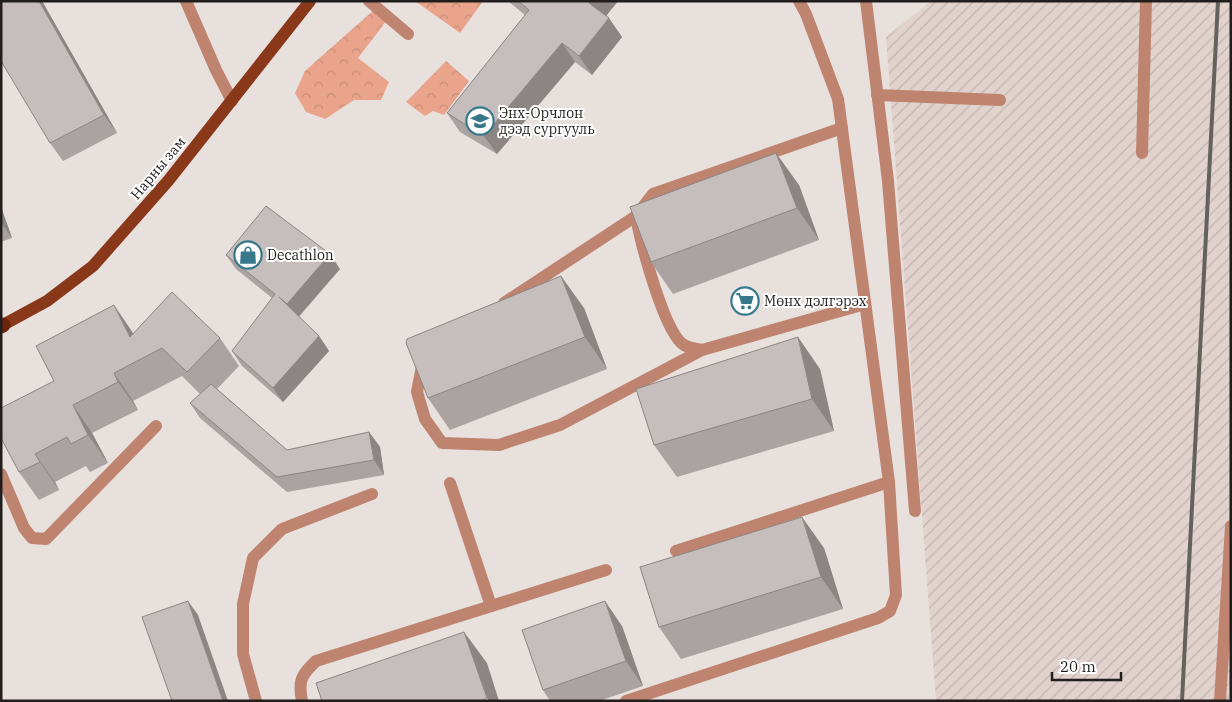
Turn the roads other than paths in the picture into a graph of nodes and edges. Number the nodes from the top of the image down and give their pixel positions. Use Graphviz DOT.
graph roads {
  1 [pos="186,1"];
  2 [pos="310,1"];
  3 [pos="369,1"];
  4 [pos="799,1"];
  5 [pos="866,1"];
  6 [pos="1146,1"];
  7 [pos="408,34"];
  8 [pos="877,95"];
  9 [pos="1000,100"];
  10 [pos="232,101"];
  11 [pos="842,128"];
  12 [pos="1142,153"];
  13 [pos="636,216"];
  14 [pos="865,304"];
  15 [pos="495,308"];
  16 [pos="2,326"];
  17 [pos="432,348"];
  18 [pos="702,350"];
  19 [pos="156,426"];
  20 [pos="1,474"];
  21 [pos="889,482"];
  22 [pos="450,483"];
  23 [pos="372,494"];
  24 [pos="915,511"];
  25 [pos="1231,526"];
  26 [pos="676,551"];
  27 [pos="606,570"];
  28 [pos="492,606"];
  29 [pos="256,701"];
  30 [pos="302,701"];
  31 [pos="626,701"];
  32 [pos="1220,701"];
  1 -- 10 [label="lane"];
  2 -- 10 [label="main road, Нарны зам"];
  3 -- 7 [label="lane"];
  4 -- 11 [label="lane"];
  5 -- 8 [label="lane"];
  6 -- 12 [label="lane"];
  8 -- 9 [label="lane"];
  8 -- 24 [label="lane"];
  10 -- 16 [label="main road, Нарны зам"];
  11 -- 13 [label="lane"];
  11 -- 14 [label="lane"];
  13 -- 15 [label="lane"];
  13 -- 18 [label="lane"];
  14 -- 18 [label="lane"];
  14 -- 21 [label="lane"];
  17 -- 18 [label="lane"];
  19 -- 20 [label="lane"];
  21 -- 26 [label="lane"];
  21 -- 31 [label="lane"];
  22 -- 28 [label="lane"];
  23 -- 29 [label="lane"];
  25 -- 32 [label="lane"];
  27 -- 28 [label="lane"];
  28 -- 30 [label="lane"];
}
